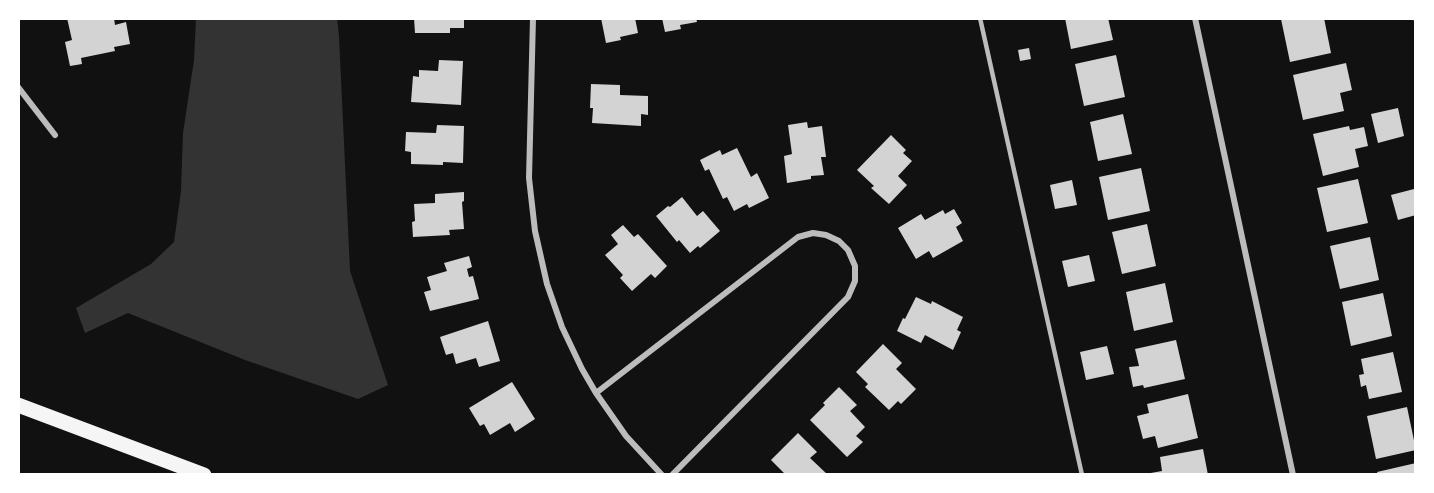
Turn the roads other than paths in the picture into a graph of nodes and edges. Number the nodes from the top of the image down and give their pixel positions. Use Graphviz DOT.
graph roads {
  1 [pos="532,18"];
  2 [pos="980,18"];
  3 [pos="1195,18"];
  4 [pos="18,87"];
  5 [pos="55,135"];
  6 [pos="596,393"];
  7 [pos="18,405"];
  8 [pos="204,475"];
  9 [pos="662,475"];
  10 [pos="672,475"];
  11 [pos="1082,475"];
  12 [pos="1293,475"];
  1 -- 6 [label="street"];
  2 -- 11 [label="lane"];
  3 -- 12 [label="street"];
  4 -- 5 [label="street"];
  6 -- 9 [label="street"];
  6 -- 10 [label="street"];
  7 -- 8 [label="main road"];
}
